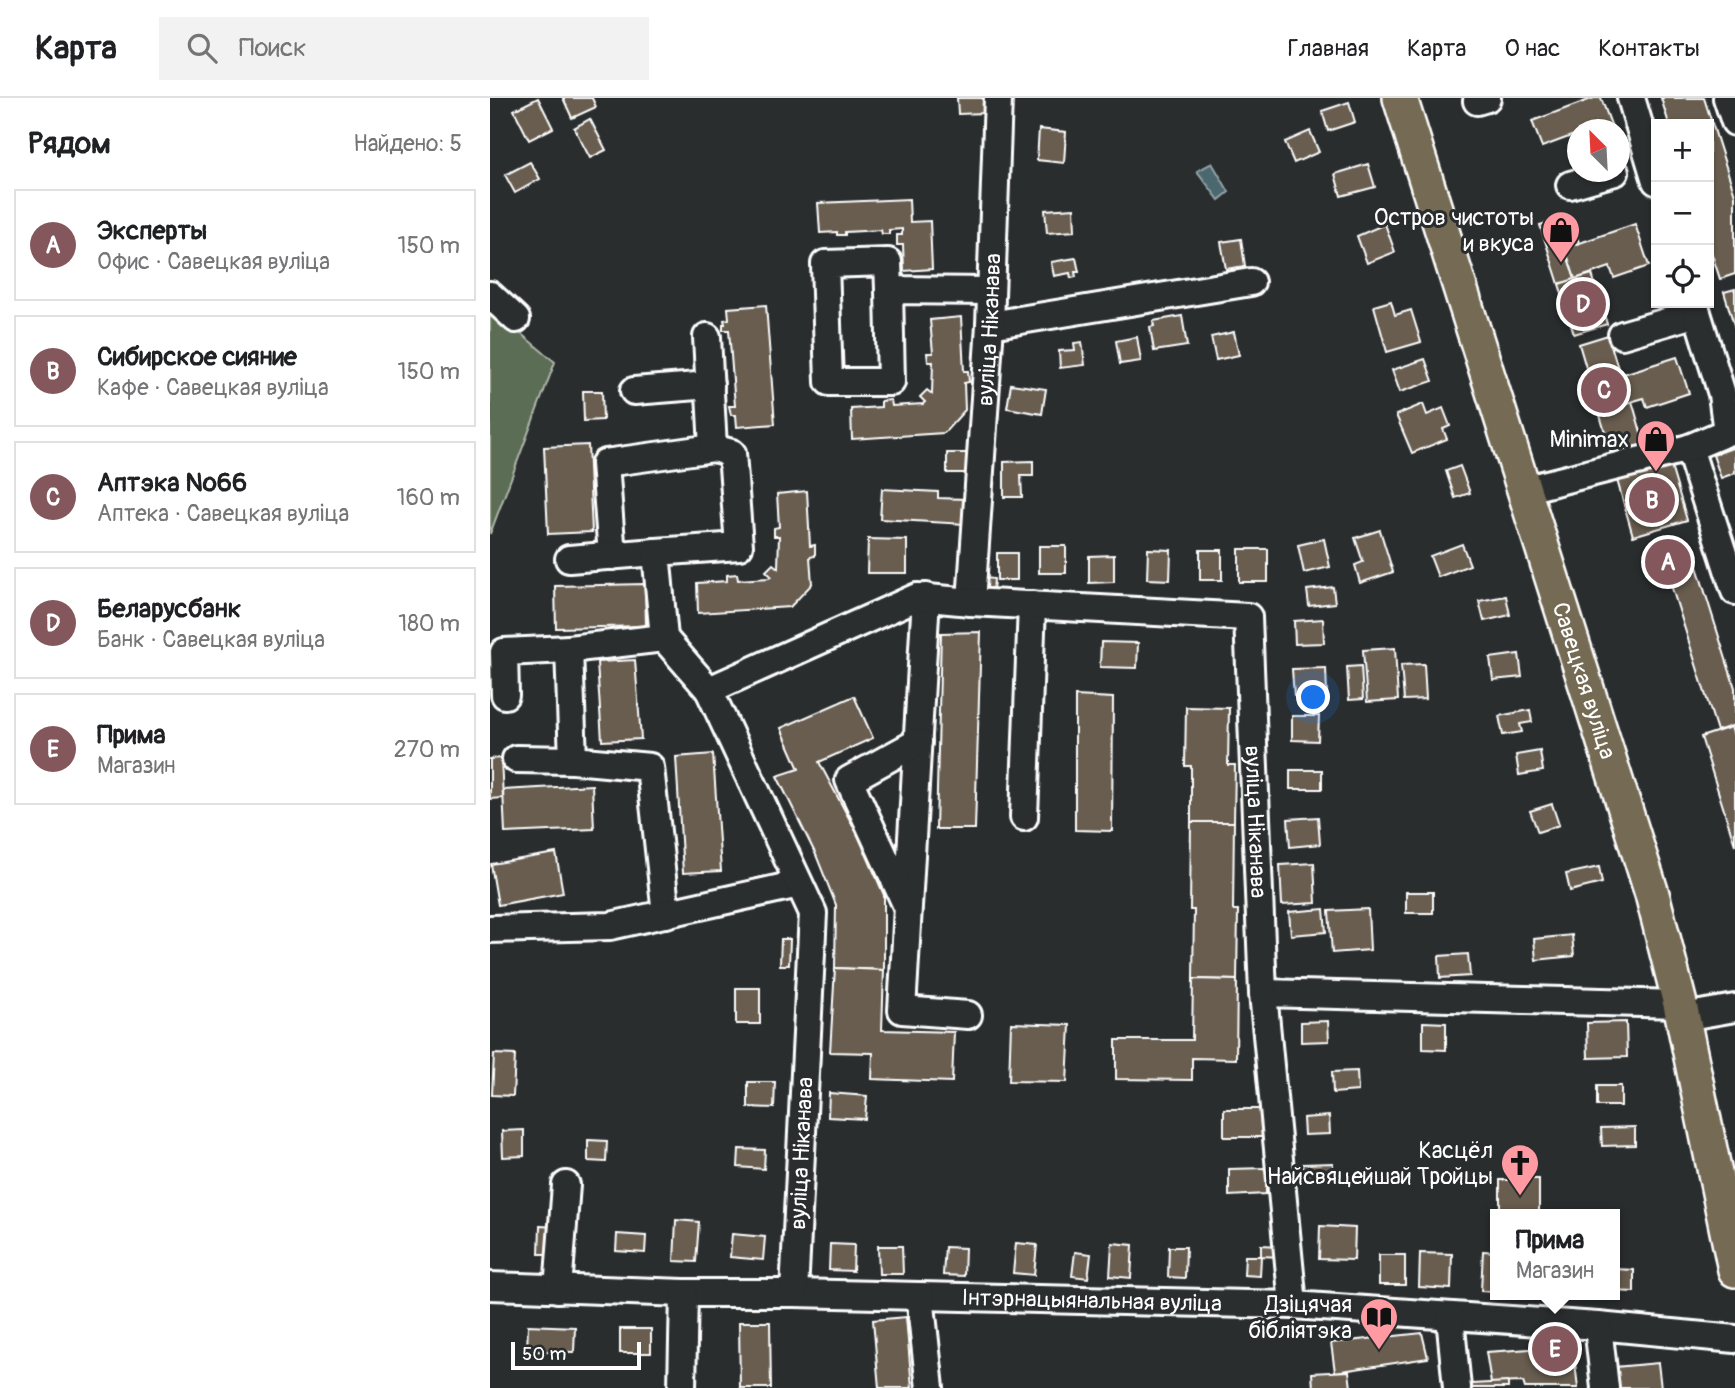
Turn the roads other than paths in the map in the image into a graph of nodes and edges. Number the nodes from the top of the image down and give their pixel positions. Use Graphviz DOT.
graph roads {
  1 [pos="998,98"];
  2 [pos="1400,98"];
  3 [pos="1631,98"];
  4 [pos="1727,98"];
  5 [pos="1735,122"];
  6 [pos="1651,164"];
  7 [pos="1630,171"];
  8 [pos="1651,171"];
  9 [pos="1580,182"];
  10 [pos="1570,185"];
  11 [pos="1251,282"];
  12 [pos="889,290"];
  13 [pos="992,291"];
  14 [pos="490,295"];
  15 [pos="1695,308"];
  16 [pos="516,319"];
  17 [pos="990,325"];
  18 [pos="1622,334"];
  19 [pos="707,337"];
  20 [pos="710,385"];
  21 [pos="634,391"];
  22 [pos="713,448"];
  23 [pos="1689,448"];
  24 [pos="1523,490"];
  25 [pos="656,552"];
  26 [pos="612,556"];
  27 [pos="569,559"];
  28 [pos="1735,591"];
  29 [pos="926,597"];
  30 [pos="971,602"];
  31 [pos="1032,605"];
  32 [pos="664,638"];
  33 [pos="569,649"];
  34 [pos="709,690"];
  35 [pos="505,695"];
  36 [pos="918,742"];
  37 [pos="516,759"];
  38 [pos="573,760"];
  39 [pos="1024,817"];
  40 [pos="799,884"];
  41 [pos="908,909"];
  42 [pos="666,914"];
  43 [pos="490,929"];
  44 [pos="1263,993"];
  45 [pos="1735,1008"];
  46 [pos="1682,1010"];
  47 [pos="968,1015"];
  48 [pos="566,1185"];
  49 [pos="1735,1270"];
  50 [pos="490,1286"];
  51 [pos="558,1289"];
  52 [pos="684,1293"];
  53 [pos="794,1293"];
  54 [pos="920,1296"];
  55 [pos="1293,1305"];
  56 [pos="1450,1317"];
  57 [pos="1598,1326"];
  58 [pos="1735,1339"];
  59 [pos="682,1388"];
  60 [pos="930,1388"];
  61 [pos="1457,1388"];
  62 [pos="1605,1388"];
  1 -- 13 [label="street, вуліца Ніканава"];
  2 -- 24 [label="main road, Савецкая вуліца"];
  3 -- 6 [label="street"];
  4 -- 5 [label="street"];
  7 -- 8 [label="street"];
  9 -- 10 [label="street"];
  11 -- 17 [label="street"];
  12 -- 12 [label="street"];
  12 -- 13 [label="street"];
  13 -- 17 [label="street, вуліца Ніканава"];
  14 -- 16 [label="street"];
  15 -- 18 [label="street"];
  15 -- 23 [label="street"];
  17 -- 30 [label="street, вуліца Ніканава"];
  19 -- 20 [label="street"];
  20 -- 21 [label="street"];
  20 -- 22 [label="street"];
  22 -- 25 [label="street"];
  22 -- 26 [label="street"];
  23 -- 24 [label="street"];
  23 -- 28 [label="street"];
  24 -- 46 [label="main road, Савецкая вуліца"];
  25 -- 26 [label="street"];
  25 -- 32 [label="street"];
  26 -- 27 [label="street"];
  29 -- 30 [label="street, вуліца Ніканава"];
  29 -- 34 [label="street, вуліца Ніканава"];
  29 -- 36 [label="street"];
  30 -- 31 [label="street, вуліца Ніканава"];
  31 -- 39 [label="street"];
  31 -- 44 [label="street, вуліца Ніканава"];
  32 -- 33 [label="street"];
  32 -- 34 [label="street"];
  33 -- 35 [label="street"];
  33 -- 38 [label="street"];
  34 -- 40 [label="street, вуліца Ніканава"];
  36 -- 41 [label="street"];
  36 -- 41 [label="street"];
  37 -- 38 [label="street"];
  38 -- 42 [label="street"];
  40 -- 42 [label="street"];
  40 -- 53 [label="street, вуліца Ніканава"];
  41 -- 47 [label="street"];
  42 -- 43 [label="street"];
  44 -- 46 [label="street"];
  44 -- 55 [label="street, вуліца Ніканава"];
  45 -- 46 [label="street"];
  46 -- 49 [label="main road, Савецкая вуліца"];
  48 -- 51 [label="street"];
  50 -- 51 [label="street, Інтэрнацыянальная вуліца"];
  51 -- 52 [label="street, Інтэрнацыянальная вуліца"];
  52 -- 53 [label="street, Інтэрнацыянальная вуліца"];
  52 -- 59 [label="street"];
  53 -- 54 [label="street, Інтэрнацыянальная вуліца"];
  54 -- 55 [label="street, Інтэрнацыянальная вуліца"];
  54 -- 60 [label="street"];
  55 -- 56 [label="street, Інтэрнацыянальная вуліца"];
  56 -- 57 [label="street, Інтэрнацыянальная вуліца"];
  56 -- 61 [label="street"];
  57 -- 58 [label="street, Інтэрнацыянальная вуліца"];
  57 -- 62 [label="street"];
}
